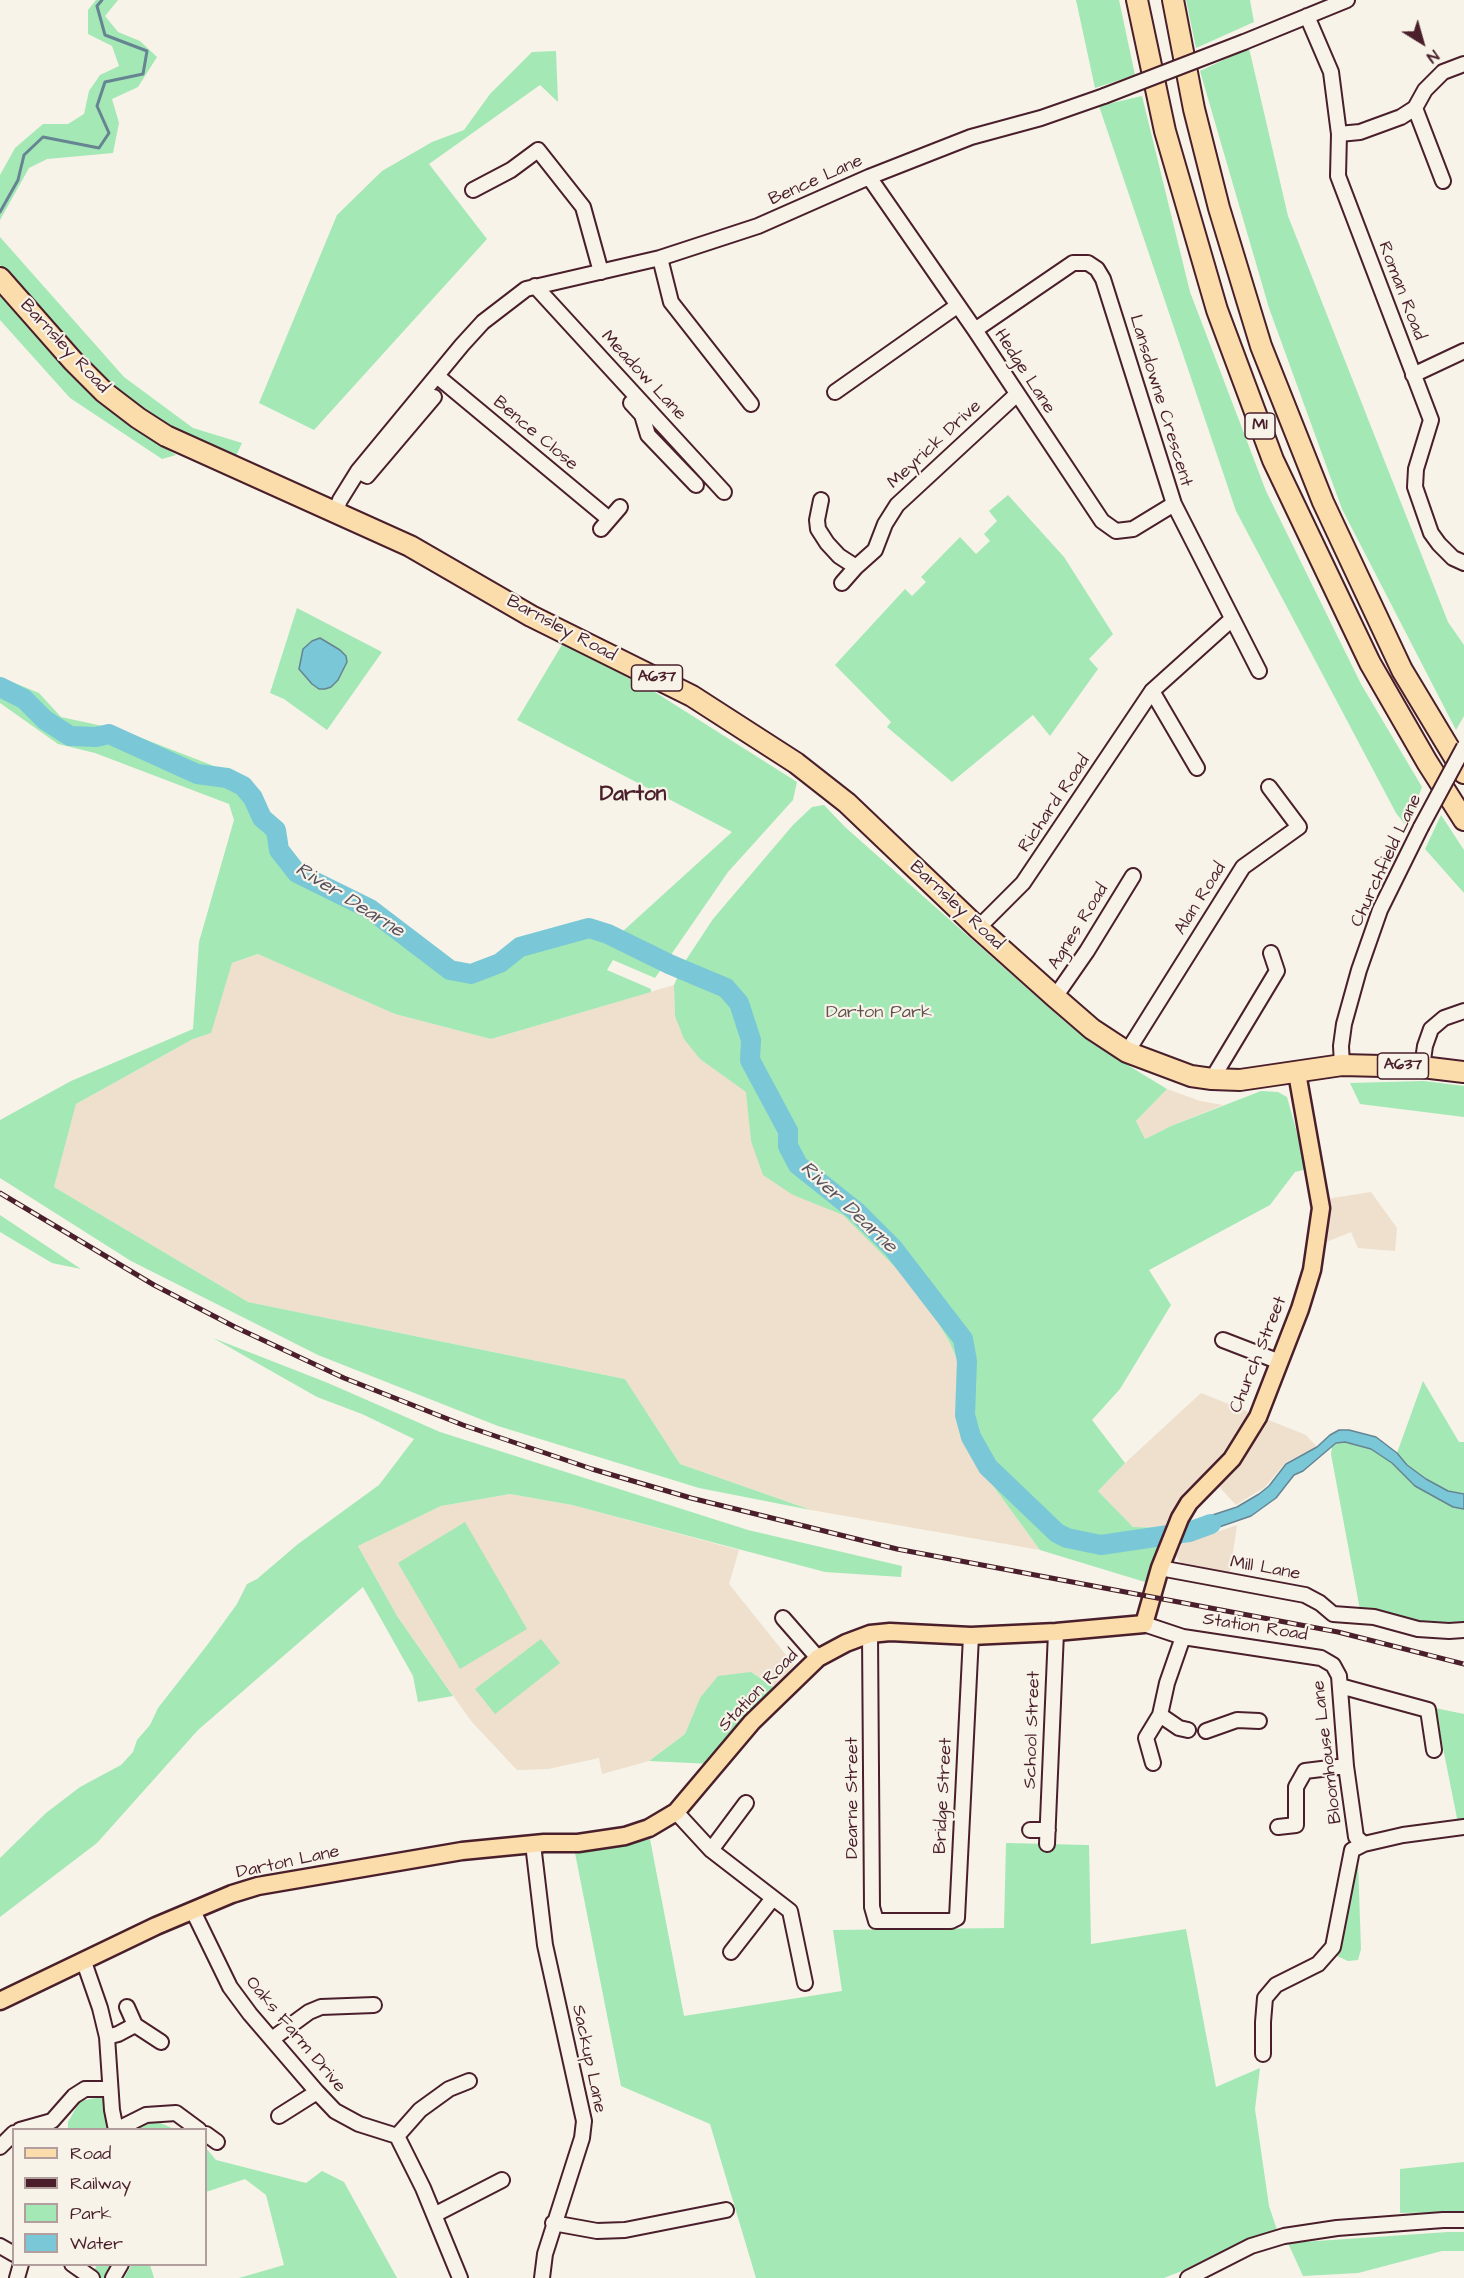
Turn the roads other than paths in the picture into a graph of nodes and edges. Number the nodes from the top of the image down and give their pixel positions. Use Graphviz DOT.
graph roads {
  1 [pos="1137,0"];
  2 [pos="1173,0"];
  3 [pos="1347,0"];
  4 [pos="1307,16"];
  5 [pos="1464,64"];
  6 [pos="1415,108"];
  7 [pos="1339,134"];
  8 [pos="869,177"];
  9 [pos="1443,181"];
  10 [pos="473,190"];
  11 [pos="660,258"];
  12 [pos="601,272"];
  13 [pos="0,278"];
  14 [pos="530,287"];
  15 [pos="957,306"];
  16 [pos="975,330"];
  17 [pos="1464,351"];
  18 [pos="1413,375"];
  19 [pos="437,376"];
  20 [pos="835,392"];
  21 [pos="1016,395"];
  22 [pos="434,396"];
  23 [pos="751,404"];
  24 [pos="358,471"];
  25 [pos="696,485"];
  26 [pos="724,492"];
  27 [pos="821,500"];
  28 [pos="1174,504"];
  29 [pos="620,507"];
  30 [pos="335,513"];
  31 [pos="1464,563"];
  32 [pos="856,567"];
  33 [pos="842,583"];
  34 [pos="1232,619"];
  35 [pos="1259,671"];
  36 [pos="1152,691"];
  37 [pos="1464,747"];
  38 [pos="1197,768"];
  39 [pos="1464,773"];
  40 [pos="1269,787"];
  41 [pos="1464,820"];
  42 [pos="1132,876"];
  43 [pos="978,928"];
  44 [pos="1271,953"];
  45 [pos="1055,997"];
  46 [pos="1464,1011"];
  47 [pos="1127,1052"];
  48 [pos="1342,1065"];
  49 [pos="1422,1067"];
  50 [pos="1464,1072"];
  51 [pos="1298,1073"];
  52 [pos="1212,1079"];
  53 [pos="1223,1340"];
  54 [pos="1280,1362"];
  55 [pos="1160,1568"];
  56 [pos="783,1618"];
  57 [pos="1144,1624"];
  58 [pos="1464,1630"];
  59 [pos="1056,1632"];
  60 [pos="870,1634"];
  61 [pos="971,1636"];
  62 [pos="1183,1636"];
  63 [pos="818,1658"];
  64 [pos="1321,1658"];
  65 [pos="1340,1686"];
  66 [pos="1160,1714"];
  67 [pos="1258,1720"];
  68 [pos="1188,1730"];
  69 [pos="1206,1731"];
  70 [pos="1434,1750"];
  71 [pos="1153,1763"];
  72 [pos="1346,1766"];
  73 [pos="746,1803"];
  74 [pos="675,1812"];
  75 [pos="1278,1827"];
  76 [pos="1464,1827"];
  77 [pos="1030,1830"];
  78 [pos="533,1844"];
  79 [pos="1364,1844"];
  80 [pos="711,1850"];
  81 [pos="773,1898"];
  82 [pos="193,1911"];
  83 [pos="916,1920"];
  84 [pos="731,1952"];
  85 [pos="84,1962"];
  86 [pos="805,1983"];
  87 [pos="0,2001"];
  88 [pos="374,2005"];
  89 [pos="127,2007"];
  90 [pos="135,2025"];
  91 [pos="106,2037"];
  92 [pos="272,2039"];
  93 [pos="161,2042"];
  94 [pos="1263,2054"];
  95 [pos="470,2081"];
  96 [pos="110,2089"];
  97 [pos="317,2092"];
  98 [pos="279,2116"];
  99 [pos="54,2125"];
  100 [pos="34,2128"];
  101 [pos="116,2128"];
  102 [pos="120,2128"];
  103 [pos="196,2128"];
  104 [pos="12,2135"];
  105 [pos="397,2136"];
  106 [pos="0,2147"];
  107 [pos="502,2180"];
  108 [pos="726,2210"];
  109 [pos="434,2215"];
  110 [pos="1464,2220"];
  111 [pos="553,2223"];
  112 [pos="74,2266"];
  113 [pos="92,2278"];
  114 [pos="460,2278"];
  115 [pos="542,2278"];
  116 [pos="1188,2278"];
  1 -- 41 [label="highway, M1"];
  2 -- 39 [label="highway, M1"];
  3 -- 4 [label="street, Bence Lane"];
  4 -- 7 [label="street, Roman Road"];
  4 -- 8 [label="street, Bence Lane, bridge"];
  5 -- 6 [label="street"];
  6 -- 7 [label="street"];
  6 -- 9 [label="street"];
  7 -- 18 [label="street, Roman Road"];
  8 -- 11 [label="street, Bence Lane"];
  8 -- 15 [label="street, Hedge Lane"];
  10 -- 12 [label="street"];
  11 -- 12 [label="street, Bence Lane"];
  11 -- 23 [label="street"];
  12 -- 14 [label="street, Bence Lane"];
  13 -- 30 [label="highway, Barnsley Road / A637"];
  14 -- 19 [label="street, Bence Lane"];
  14 -- 25 [label="street, Meadow Lane"];
  14 -- 26 [label="street, Meadow Lane"];
  15 -- 16 [label="street, Hedge Lane"];
  15 -- 20 [label="street"];
  16 -- 21 [label="street, Hedge Lane"];
  16 -- 28 [label="street, Lansdowne Crescent"];
  17 -- 18 [label="street"];
  18 -- 31 [label="street, Roman Road"];
  19 -- 24 [label="street, Bence Lane"];
  19 -- 29 [label="street, Bence Close"];
  21 -- 28 [label="street, Hedge Lane"];
  21 -- 32 [label="street, Meyrick Drive"];
  22 -- 24 [label="street"];
  24 -- 30 [label="street, Bence Lane"];
  27 -- 32 [label="street"];
  28 -- 34 [label="street, Lansdowne Crescent"];
  30 -- 43 [label="highway, Barnsley Road / A637"];
  32 -- 33 [label="street, Meyrick Drive"];
  34 -- 35 [label="street, Lansdowne Crescent"];
  34 -- 36 [label="street, Richard Road"];
  36 -- 38 [label="street"];
  36 -- 43 [label="street, Richard Road"];
  37 -- 48 [label="street, Churchfield Lane, bridge"];
  40 -- 47 [label="street, Alan Road"];
  42 -- 45 [label="street, Agnes Road"];
  43 -- 45 [label="highway, Barnsley Road / A637"];
  44 -- 52 [label="street"];
  45 -- 47 [label="highway, Barnsley Road / A637"];
  46 -- 49 [label="street"];
  47 -- 52 [label="highway, Barnsley Road / A637"];
  48 -- 49 [label="highway, A637"];
  48 -- 51 [label="highway, A637"];
  49 -- 50 [label="highway, A637"];
  51 -- 52 [label="highway, Barnsley Road / A637"];
  51 -- 54 [label="main road, Church Street"];
  53 -- 54 [label="street"];
  54 -- 55 [label="main road, Church Street"];
  55 -- 57 [label="main road, Church Street"];
  55 -- 58 [label="street, Mill Lane"];
  56 -- 63 [label="street"];
  57 -- 59 [label="main road, Station Road"];
  57 -- 62 [label="street, Station Road"];
  59 -- 61 [label="main road, Station Road"];
  59 -- 77 [label="street, School Street"];
  60 -- 61 [label="main road, Station Road"];
  60 -- 63 [label="main road, Station Road"];
  60 -- 83 [label="street, Dearne Street"];
  61 -- 83 [label="street, Bridge Street"];
  62 -- 64 [label="street, Station Road"];
  62 -- 66 [label="street, Station Road"];
  63 -- 74 [label="main road, Station Road"];
  64 -- 65 [label="street, Bloomhouse Lane"];
  65 -- 70 [label="street"];
  65 -- 72 [label="street, Bloomhouse Lane"];
  66 -- 68 [label="street"];
  66 -- 71 [label="street, Station Road"];
  67 -- 69 [label="street"];
  72 -- 75 [label="street"];
  72 -- 79 [label="street, Bloomhouse Lane"];
  73 -- 80 [label="street"];
  74 -- 78 [label="main road, Station Road"];
  74 -- 80 [label="street"];
  76 -- 79 [label="street"];
  78 -- 82 [label="main road, Darton Lane"];
  78 -- 111 [label="street, Sackup Lane"];
  79 -- 94 [label="street, Bloomhouse Lane"];
  80 -- 81 [label="street"];
  81 -- 84 [label="street"];
  81 -- 86 [label="street"];
  82 -- 85 [label="main road, Darton Lane"];
  82 -- 92 [label="street, Oaks Farm Drive"];
  85 -- 87 [label="main road, Darton Lane"];
  85 -- 91 [label="street"];
  88 -- 92 [label="street"];
  89 -- 90 [label="street"];
  90 -- 91 [label="street"];
  90 -- 93 [label="street"];
  91 -- 96 [label="street"];
  92 -- 97 [label="street, Oaks Farm Drive"];
  95 -- 105 [label="street"];
  96 -- 99 [label="street"];
  96 -- 101 [label="street"];
  97 -- 98 [label="street"];
  97 -- 105 [label="street, Oaks Farm Drive"];
  99 -- 100 [label="street"];
  102 -- 103 [label="street"];
  104 -- 106 [label="street"];
  105 -- 109 [label="street"];
  107 -- 109 [label="street"];
  108 -- 111 [label="street"];
  109 -- 114 [label="street"];
  110 -- 116 [label="street"];
  111 -- 115 [label="street, Sackup Lane"];
  112 -- 113 [label="street"];
}
